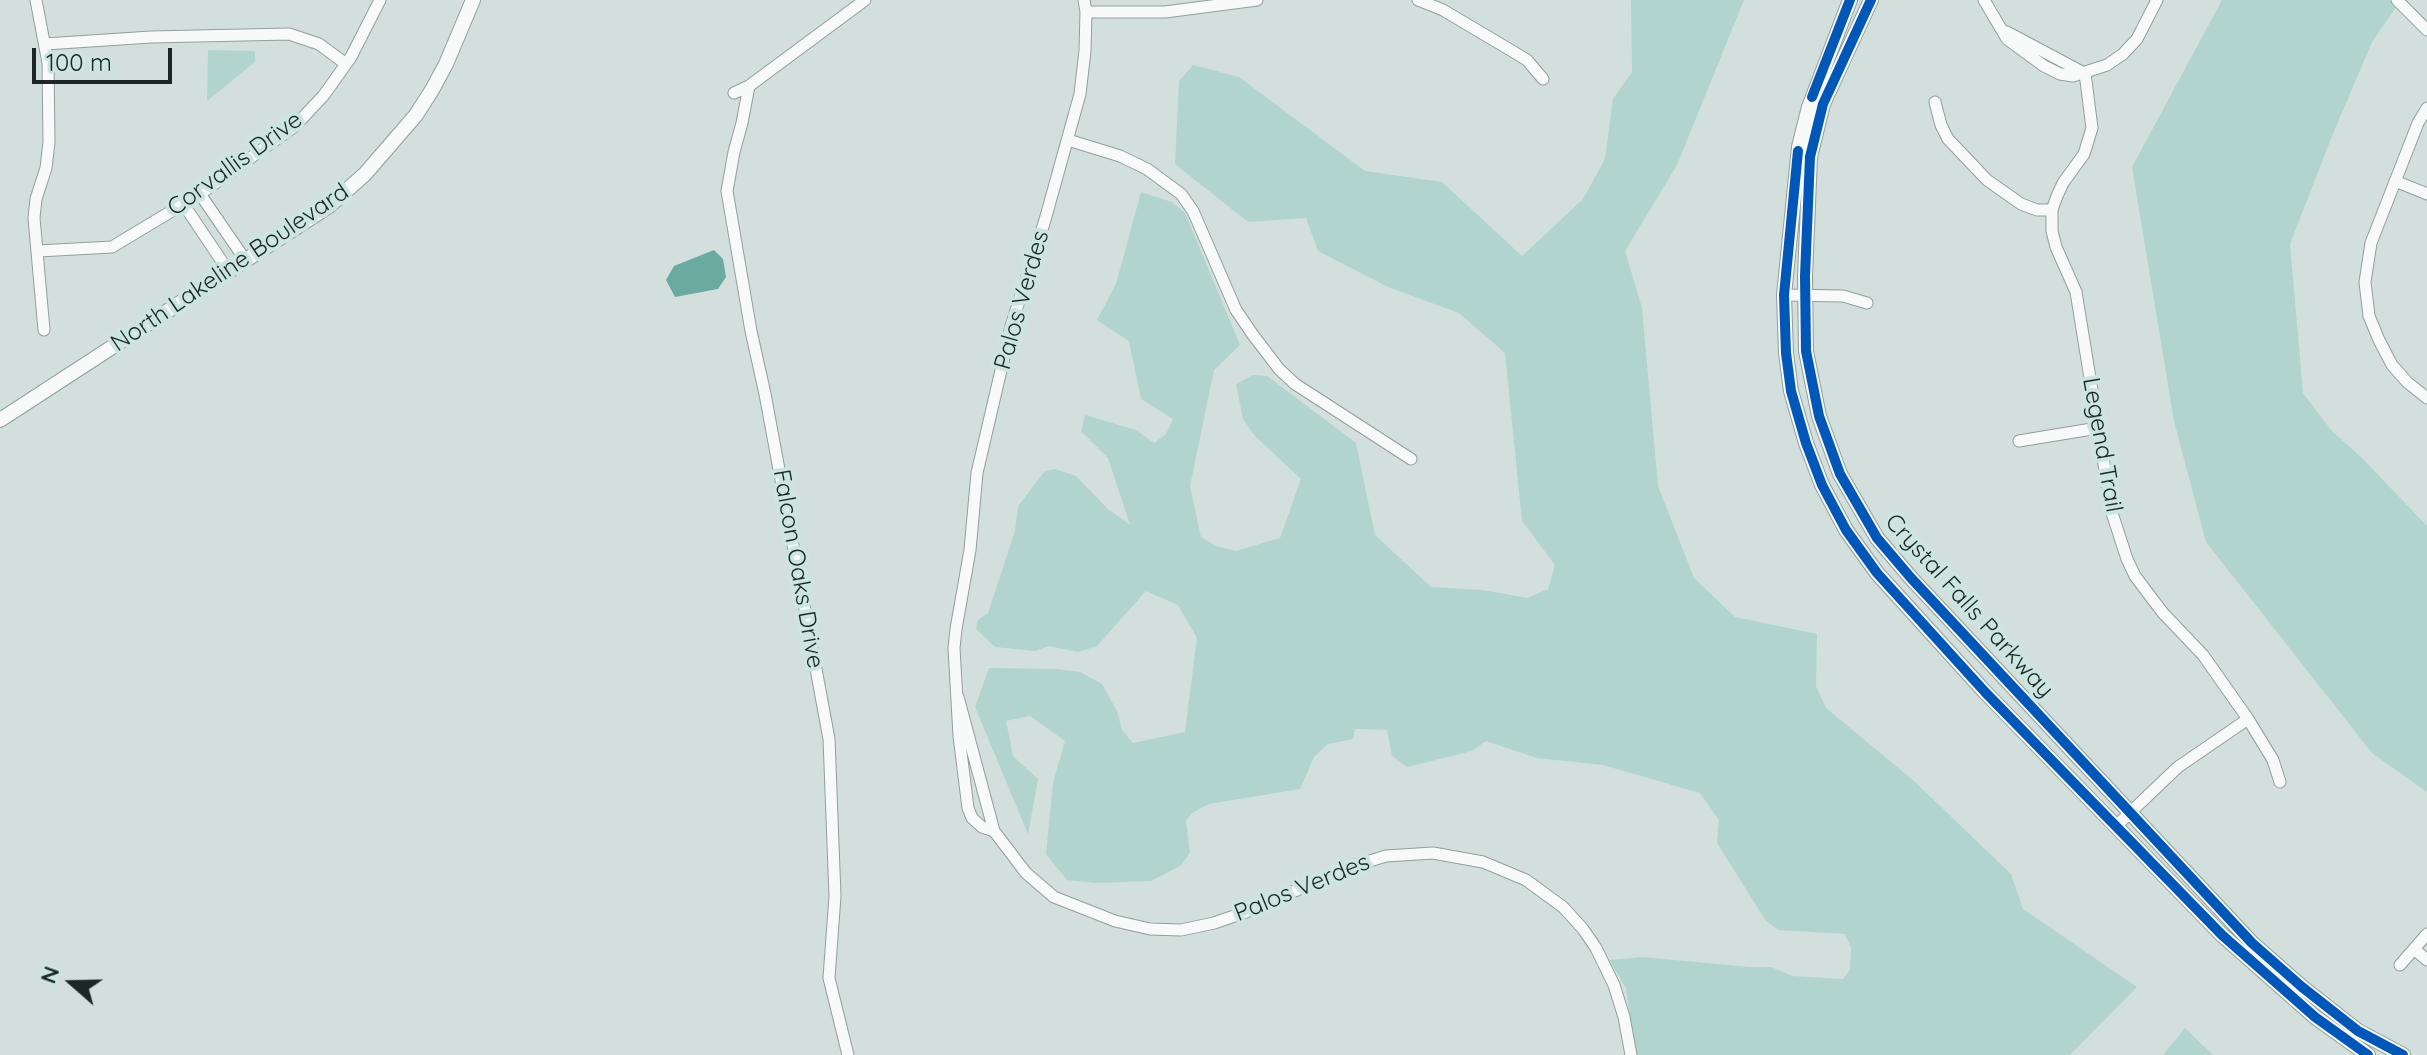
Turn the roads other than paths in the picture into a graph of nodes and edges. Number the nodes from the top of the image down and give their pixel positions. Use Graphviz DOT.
graph roads {
  1 [pos="36,0"];
  2 [pos="380,0"];
  3 [pos="473,0"];
  4 [pos="865,0"];
  5 [pos="1257,0"];
  6 [pos="1418,0"];
  7 [pos="1850,0"];
  8 [pos="1871,0"];
  9 [pos="1984,0"];
  10 [pos="2157,0"];
  11 [pos="2397,0"];
  12 [pos="1085,6"];
  13 [pos="1992,6"];
  14 [pos="2427,30"];
  15 [pos="45,44"];
  16 [pos="346,64"];
  17 [pos="2085,73"];
  18 [pos="1543,79"];
  19 [pos="749,86"];
  20 [pos="734,93"];
  21 [pos="1935,102"];
  22 [pos="2427,108"];
  23 [pos="1068,140"];
  24 [pos="2395,181"];
  25 [pos="200,194"];
  26 [pos="2427,194"];
  27 [pos="184,205"];
  28 [pos="2052,210"];
  29 [pos="38,251"];
  30 [pos="246,261"];
  31 [pos="229,272"];
  32 [pos="1805,294"];
  33 [pos="1784,295"];
  34 [pos="1867,303"];
  35 [pos="44,330"];
  36 [pos="2427,398"];
  37 [pos="0,420"];
  38 [pos="2098,428"];
  39 [pos="2019,441"];
  40 [pos="1411,459"];
  41 [pos="958,697"];
  42 [pos="2248,719"];
  43 [pos="2280,782"];
  44 [pos="2131,812"];
  45 [pos="2115,827"];
  46 [pos="994,831"];
  47 [pos="2427,934"];
  48 [pos="2414,949"];
  49 [pos="2427,960"];
  50 [pos="2400,965"];
  51 [pos="848,1055"];
  52 [pos="1631,1055"];
  53 [pos="2368,1055"];
  54 [pos="2403,1055"];
  1 -- 15 [label="street"];
  2 -- 16 [label="street, Corvallis Drive"];
  3 -- 30 [label="street, North Lakeline Boulevard"];
  4 -- 19 [label="street"];
  5 -- 12 [label="street"];
  6 -- 18 [label="street"];
  7 -- 33 [label="street, Crystal Falls Parkway"];
  8 -- 32 [label="street, Crystal Falls Parkway"];
  9 -- 13 [label="street"];
  10 -- 17 [label="street"];
  11 -- 14 [label="street"];
  12 -- 23 [label="street, Palos Verdes"];
  13 -- 17 [label="street"];
  15 -- 16 [label="street"];
  15 -- 29 [label="street"];
  16 -- 25 [label="street, Corvallis Drive"];
  17 -- 28 [label="street"];
  19 -- 20 [label="street"];
  19 -- 51 [label="street, Falcon Oaks Drive"];
  21 -- 28 [label="street"];
  22 -- 24 [label="street"];
  23 -- 40 [label="street"];
  23 -- 41 [label="street, Palos Verdes"];
  24 -- 26 [label="street"];
  24 -- 36 [label="street"];
  25 -- 27 [label="street, Corvallis Drive"];
  25 -- 30 [label="street"];
  27 -- 29 [label="street, Corvallis Drive"];
  27 -- 31 [label="street"];
  28 -- 38 [label="street, Legend Trail"];
  29 -- 35 [label="street"];
  30 -- 31 [label="street, North Lakeline Boulevard"];
  31 -- 37 [label="street, North Lakeline Boulevard"];
  32 -- 33 [label="street"];
  32 -- 34 [label="street"];
  32 -- 44 [label="street, Crystal Falls Parkway"];
  33 -- 45 [label="street, Crystal Falls Parkway"];
  38 -- 39 [label="street"];
  38 -- 42 [label="street, Legend Trail"];
  41 -- 46 [label="street, Palos Verdes"];
  41 -- 46 [label="street, Palos Verdes"];
  42 -- 43 [label="street, Legend Trail"];
  42 -- 44 [label="street"];
  44 -- 45 [label="street"];
  44 -- 54 [label="street, Crystal Falls Parkway"];
  45 -- 53 [label="street, Crystal Falls Parkway"];
  46 -- 52 [label="street, Palos Verdes"];
  47 -- 48 [label="street"];
  48 -- 49 [label="street"];
  48 -- 50 [label="street"];
}
